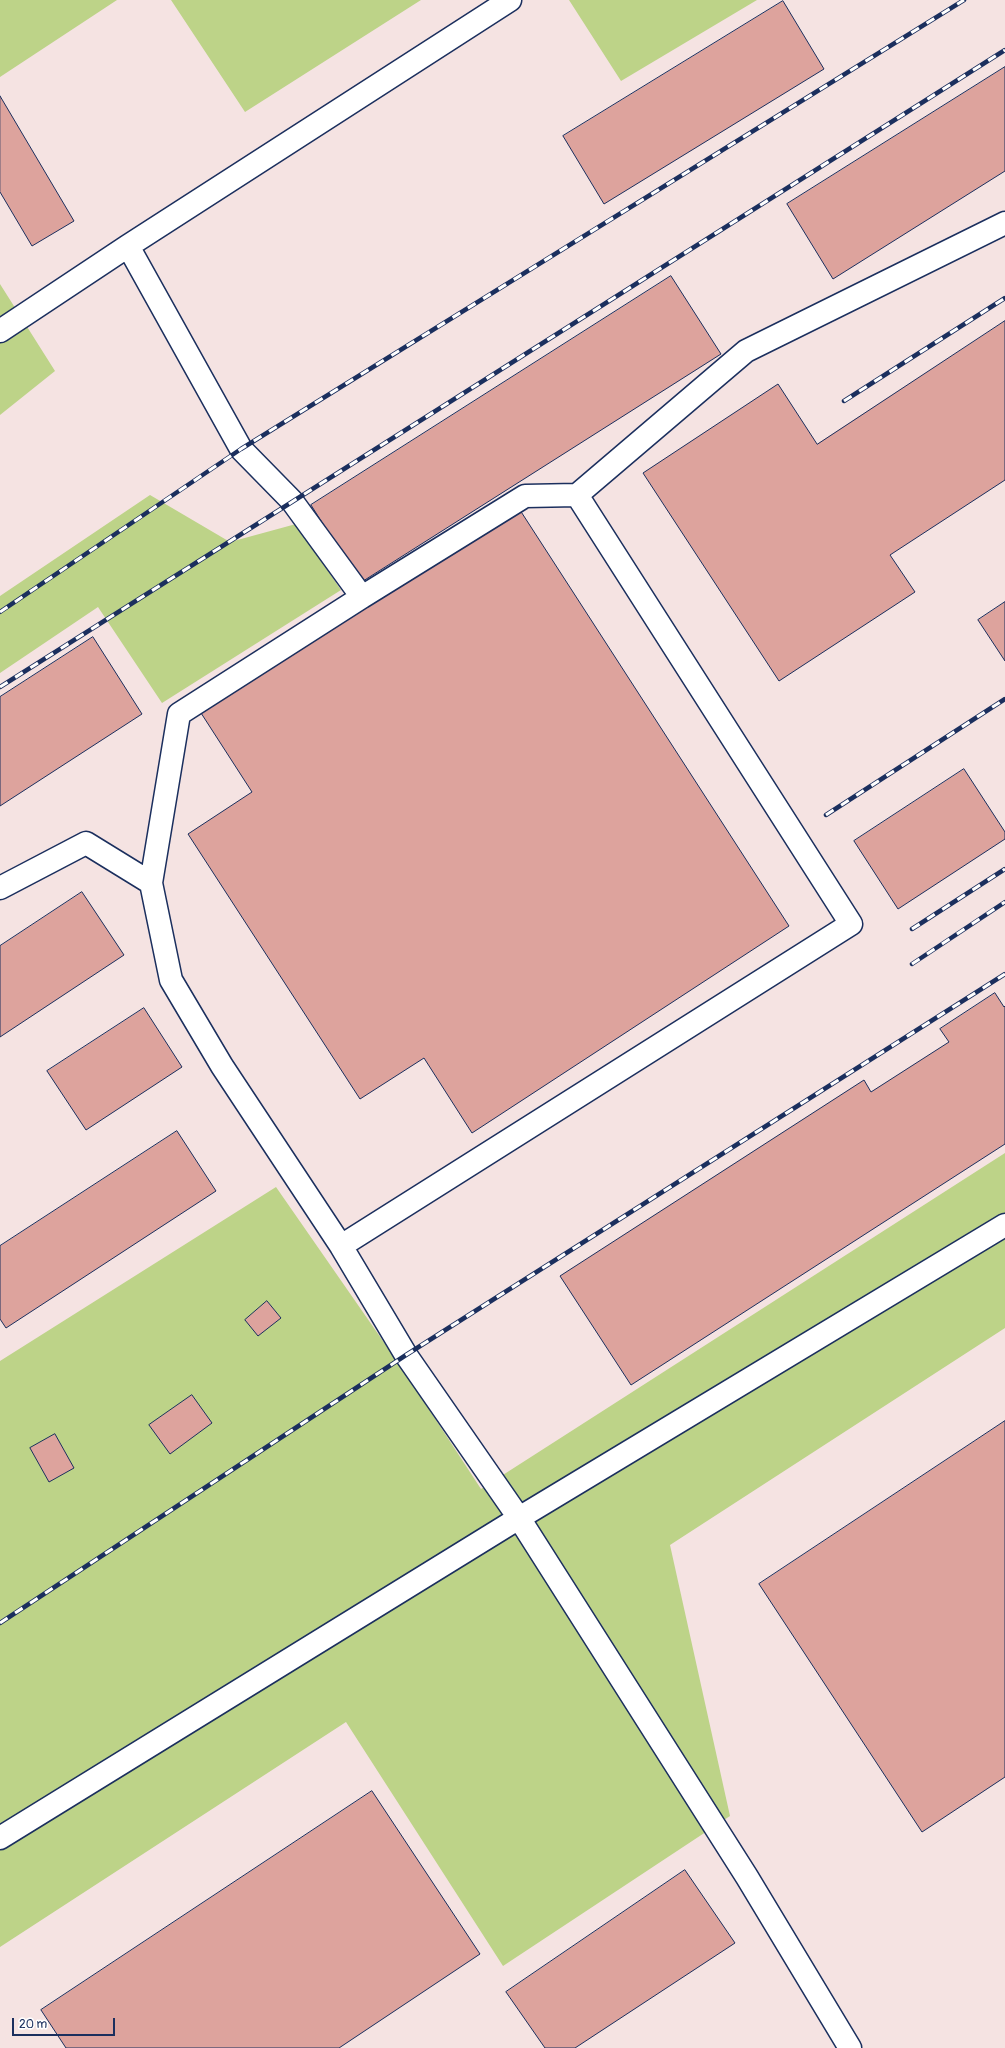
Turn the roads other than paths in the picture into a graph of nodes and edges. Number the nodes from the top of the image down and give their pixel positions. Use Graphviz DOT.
graph roads {
  1 [pos="510,0"];
  2 [pos="1005,222"];
  3 [pos="128,246"];
  4 [pos="0,331"];
  5 [pos="577,495"];
  6 [pos="362,597"];
  7 [pos="151,883"];
  8 [pos="0,888"];
  9 [pos="1005,1225"];
  10 [pos="341,1246"];
  11 [pos="519,1518"];
  12 [pos="0,1838"];
  13 [pos="850,2048"];
  1 -- 3 [label="lane"];
  2 -- 5 [label="lane"];
  3 -- 4 [label="lane"];
  3 -- 6 [label="lane"];
  5 -- 6 [label="lane"];
  5 -- 10 [label="lane"];
  6 -- 7 [label="lane"];
  7 -- 8 [label="lane"];
  7 -- 10 [label="lane"];
  9 -- 11 [label="lane"];
  10 -- 11 [label="lane"];
  11 -- 12 [label="lane"];
  11 -- 13 [label="lane"];
}
